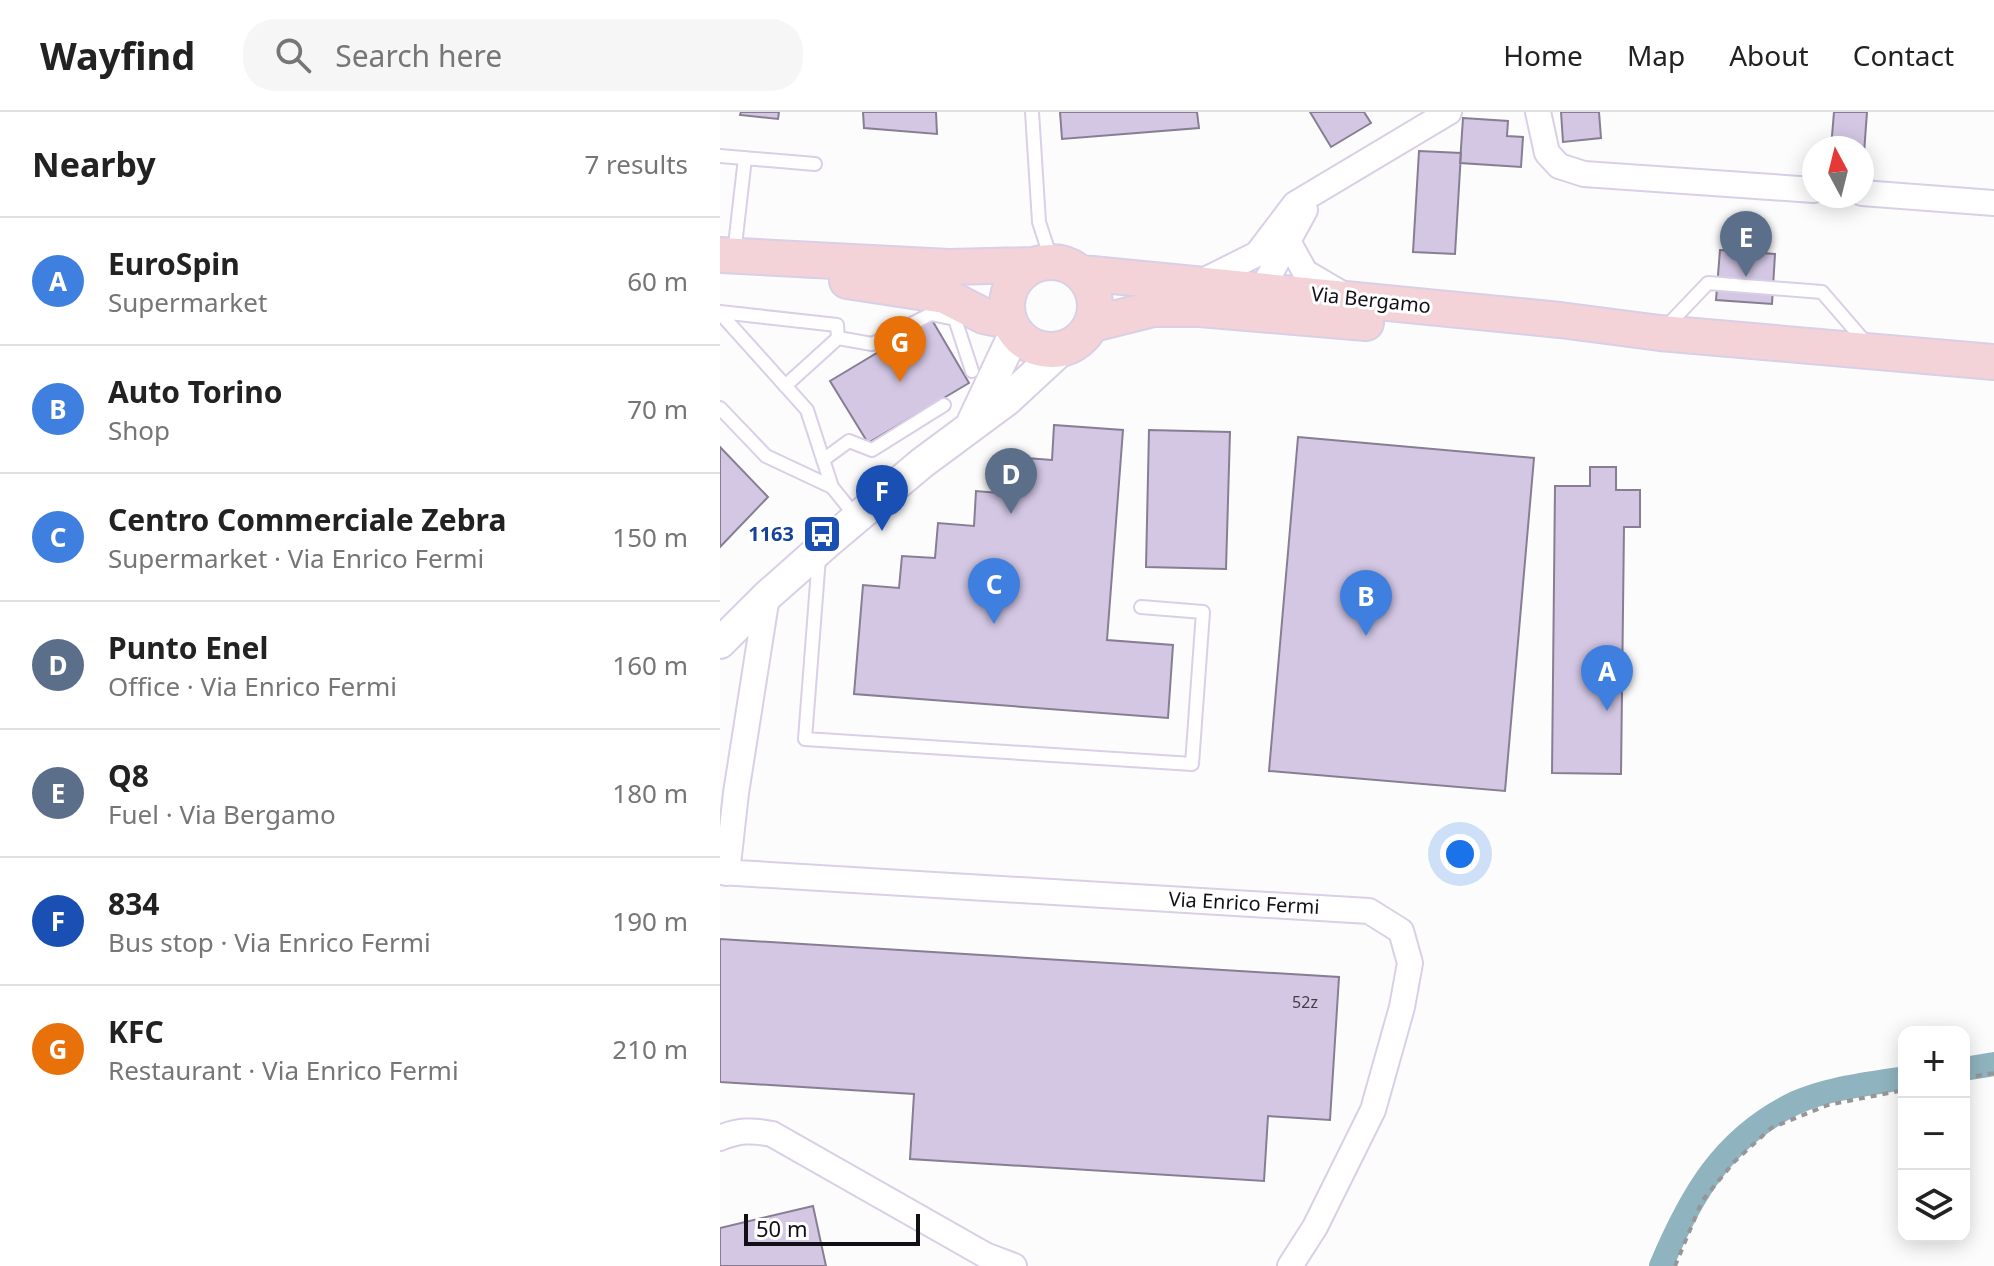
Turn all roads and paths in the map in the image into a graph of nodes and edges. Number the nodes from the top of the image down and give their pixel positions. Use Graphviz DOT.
graph roads {
  1 [pos="1032,112"];
  2 [pos="1449,112"];
  3 [pos="1538,112"];
  4 [pos="720,156"];
  5 [pos="745,158"];
  6 [pos="815,164"];
  7 [pos="1802,189"];
  8 [pos="1317,192"];
  9 [pos="1874,194"];
  10 [pos="1994,203"];
  11 [pos="1289,243"];
  12 [pos="727,256"];
  13 [pos="1056,267"];
  14 [pos="1262,289"];
  15 [pos="1199,296"];
  16 [pos="1350,298"];
  17 [pos="720,313"];
  18 [pos="1093,324"];
  19 [pos="1012,326"];
  20 [pos="1660,333"];
  21 [pos="838,338"];
  22 [pos="1061,350"];
  23 [pos="1873,352"];
  24 [pos="1994,362"];
  25 [pos="972,371"];
  26 [pos="785,386"];
  27 [pos="944,405"];
  28 [pos="720,408"];
  29 [pos="970,426"];
  30 [pos="823,460"];
  31 [pos="832,487"];
  32 [pos="857,518"];
  33 [pos="819,550"];
  34 [pos="767,596"];
  35 [pos="1141,607"];
  36 [pos="720,643"];
  37 [pos="723,873"];
  38 [pos="1994,1073"];
  39 [pos="1970,1077"];
  40 [pos="1898,1091"];
  41 [pos="720,1138"];
  42 [pos="1014,1266"];
  43 [pos="1290,1266"];
  44 [pos="1675,1266"];
  1 -- 13 [label="lane"];
  2 -- 8 [label="street"];
  3 -- 7 [label="street"];
  4 -- 5 [label="lane"];
  5 -- 6 [label="lane"];
  5 -- 12 [label="lane"];
  8 -- 11 [label="street"];
  8 -- 15 [label="street"];
  9 -- 10 [label="street"];
  11 -- 14 [label="street"];
  11 -- 16 [label="street"];
  12 -- 13 [label="main road, Via Bergamo"];
  12 -- 19 [label="main road"];
  13 -- 15 [label="main road, Via Bergamo"];
  13 -- 18 [label="main road"];
  13 -- 19 [label="main road"];
  14 -- 15 [label="main road, Via Bergamo"];
  14 -- 16 [label="main road, Via Bergamo"];
  15 -- 18 [label="main road, Via Bergamo"];
  15 -- 20 [label="main road, Via Bergamo"];
  16 -- 20 [label="main road, Via Bergamo"];
  17 -- 21 [label="lane"];
  17 -- 26 [label="lane"];
  18 -- 22 [label="main road"];
  19 -- 22 [label="main road"];
  19 -- 29 [label="street"];
  20 -- 23 [label="main road, Via Bergamo"];
  20 -- 23 [label="lane"];
  21 -- 25 [label="lane"];
  21 -- 26 [label="lane"];
  22 -- 29 [label="street"];
  23 -- 24 [label="main road, Via Bergamo"];
  26 -- 30 [label="lane"];
  27 -- 30 [label="lane"];
  28 -- 31 [label="lane"];
  29 -- 32 [label="street"];
  30 -- 31 [label="lane"];
  31 -- 32 [label="lane"];
  32 -- 33 [label="street"];
  33 -- 34 [label="street"];
  33 -- 35 [label="lane"];
  34 -- 36 [label="street"];
  34 -- 37 [label="street"];
  37 -- 43 [label="street, Via Enrico Fermi"];
  38 -- 39 [label="path"];
  40 -- 44 [label="path"];
  41 -- 42 [label="street"];
}
